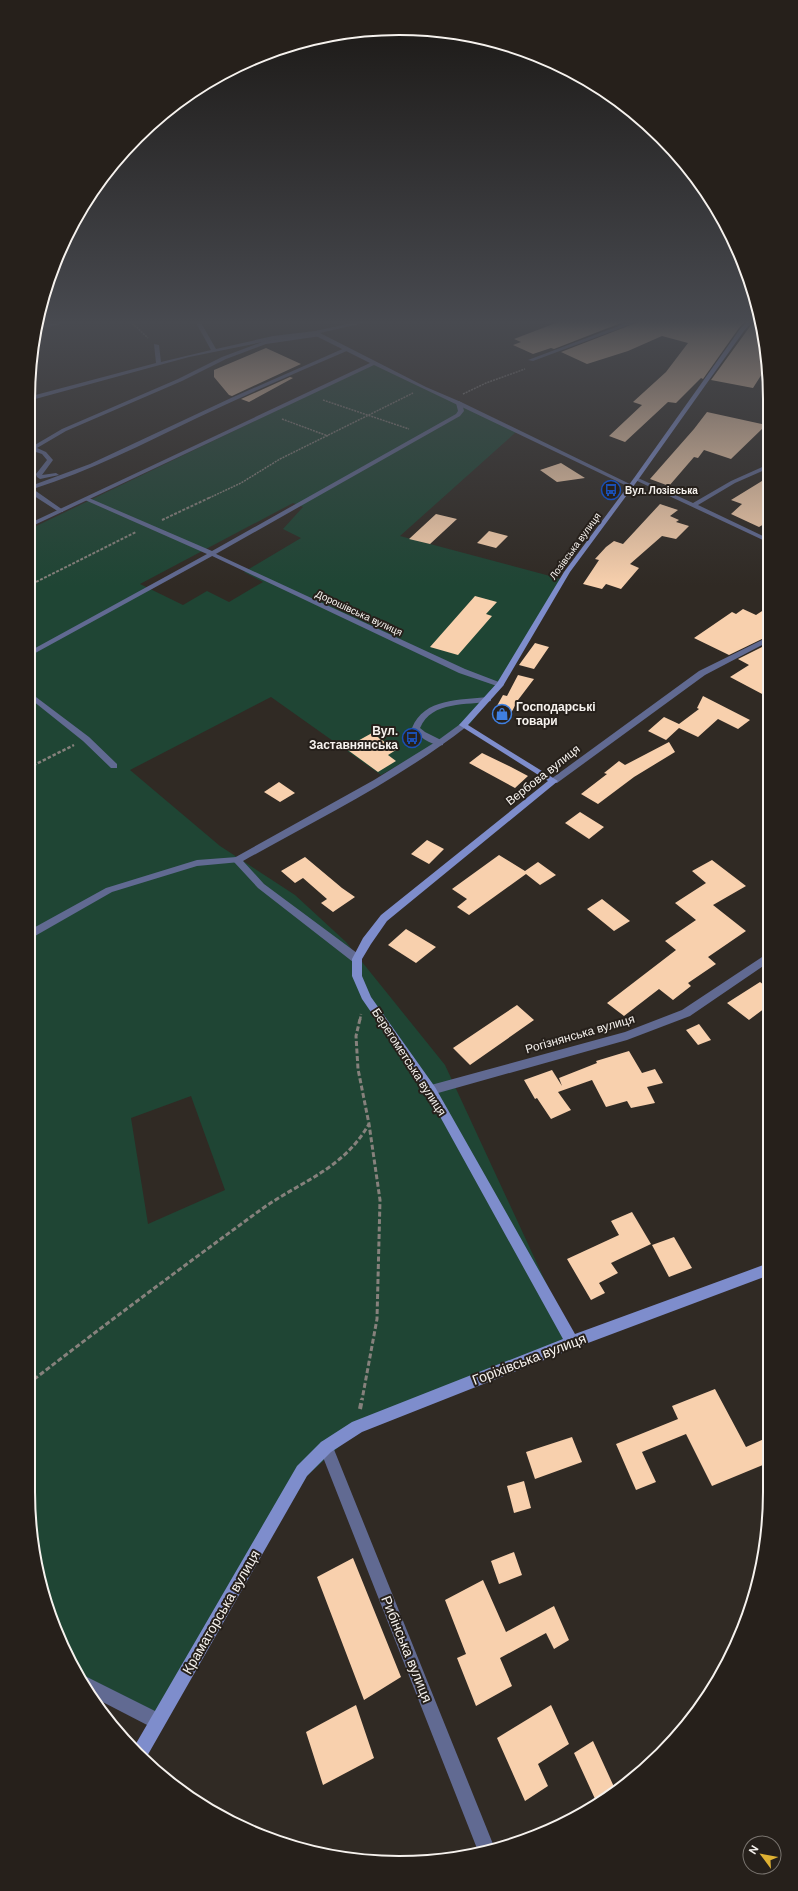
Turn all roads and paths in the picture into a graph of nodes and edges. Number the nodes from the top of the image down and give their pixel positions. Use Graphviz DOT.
graph roads {
  1 [pos="112,409"];
  2 [pos="212,409"];
  3 [pos="275,409"];
  4 [pos="351,409"];
  5 [pos="381,409"];
  6 [pos="460,409"];
  7 [pos="471,409"];
  8 [pos="686,409"];
  9 [pos="369,415"];
  10 [pos="282,419"];
  11 [pos="423,435"];
  12 [pos="329,436"];
  13 [pos="35,448"];
  14 [pos="35,451"];
  15 [pos="81,466"];
  16 [pos="763,469"];
  17 [pos="636,479"];
  18 [pos="631,486"];
  19 [pos="35,487"];
  20 [pos="35,494"];
  21 [pos="87,498"];
  22 [pos="694,505"];
  23 [pos="61,511"];
  24 [pos="35,523"];
  25 [pos="148,526"];
  26 [pos="763,538"];
  27 [pos="212,554"];
  28 [pos="35,582"];
  29 [pos="763,642"];
  30 [pos="35,651"];
  31 [pos="500,684"];
  32 [pos="35,699"];
  33 [pos="488,699"];
  34 [pos="463,725"];
  35 [pos="86,739"];
  36 [pos="440,743"];
  37 [pos="35,764"];
  38 [pos="114,766"];
  39 [pos="554,781"];
  40 [pos="237,860"];
  41 [pos="35,932"];
  42 [pos="357,959"];
  43 [pos="763,960"];
  44 [pos="367,999"];
  45 [pos="431,1090"];
  46 [pos="369,1124"];
  47 [pos="763,1271"];
  48 [pos="572,1342"];
  49 [pos="35,1379"];
  50 [pos="357,1427"];
  51 [pos="326,1447"];
  52 [pos="302,1471"];
  53 [pos="92,1688"];
  54 [pos="157,1721"];
  55 [pos="142,1749"];
  56 [pos="485,1846"];
  1 -- 13 [label="street"];
  2 -- 19 [label="street"];
  3 -- 21 [label="street"];
  4 -- 9 [label="path"];
  5 -- 9 [label="path"];
  6 -- 11 [label="street"];
  7 -- 18 [label="street"];
  8 -- 17 [label="street, Лозівська вулиця"];
  9 -- 11 [label="path"];
  9 -- 12 [label="path"];
  10 -- 12 [label="path"];
  11 -- 27 [label="street"];
  12 -- 25 [label="path"];
  14 -- 15 [label="street"];
  16 -- 22 [label="street"];
  17 -- 18 [label="street, Лозівська вулиця"];
  17 -- 22 [label="street"];
  18 -- 31 [label="street, Лозівська вулиця"];
  20 -- 23 [label="street"];
  21 -- 23 [label="street"];
  21 -- 25 [label="street, Дорошівська вулиця"];
  22 -- 26 [label="street"];
  23 -- 24 [label="street"];
  25 -- 27 [label="street, Дорошівська вулиця"];
  25 -- 28 [label="path"];
  27 -- 30 [label="street"];
  27 -- 31 [label="street, Дорошівська вулиця"];
  29 -- 39 [label="street, Вербова вулиця"];
  31 -- 33 [label="street, Лозівська вулиця"];
  32 -- 35 [label="street"];
  33 -- 34 [label="street, Лозівська вулиця"];
  33 -- 36 [label="street"];
  34 -- 36 [label="street"];
  34 -- 39 [label="street"];
  35 -- 37 [label="path"];
  35 -- 38 [label="street"];
  36 -- 40 [label="street"];
  39 -- 42 [label="street, Вербова вулиця"];
  40 -- 41 [label="street"];
  40 -- 42 [label="street"];
  42 -- 44 [label="street, Берегометська вулиця"];
  43 -- 45 [label="street, Рогізнянська вулиця"];
  44 -- 45 [label="street, Берегометська вулиця"];
  44 -- 46 [label="path"];
  45 -- 48 [label="street, Берегометська вулиця"];
  46 -- 49 [label="path"];
  46 -- 50 [label="path"];
  47 -- 48 [label="street, Горіхівська вулиця"];
  48 -- 50 [label="street, Горіхівська вулиця"];
  50 -- 51 [label="street, Горіхівська вулиця"];
  51 -- 52 [label="street, Горіхівська вулиця"];
  51 -- 56 [label="street, Рибінська вулиця"];
  52 -- 54 [label="street, Краматорська вулиця"];
  53 -- 54 [label="street"];
  54 -- 55 [label="street, Краматорська вулиця"];
}
